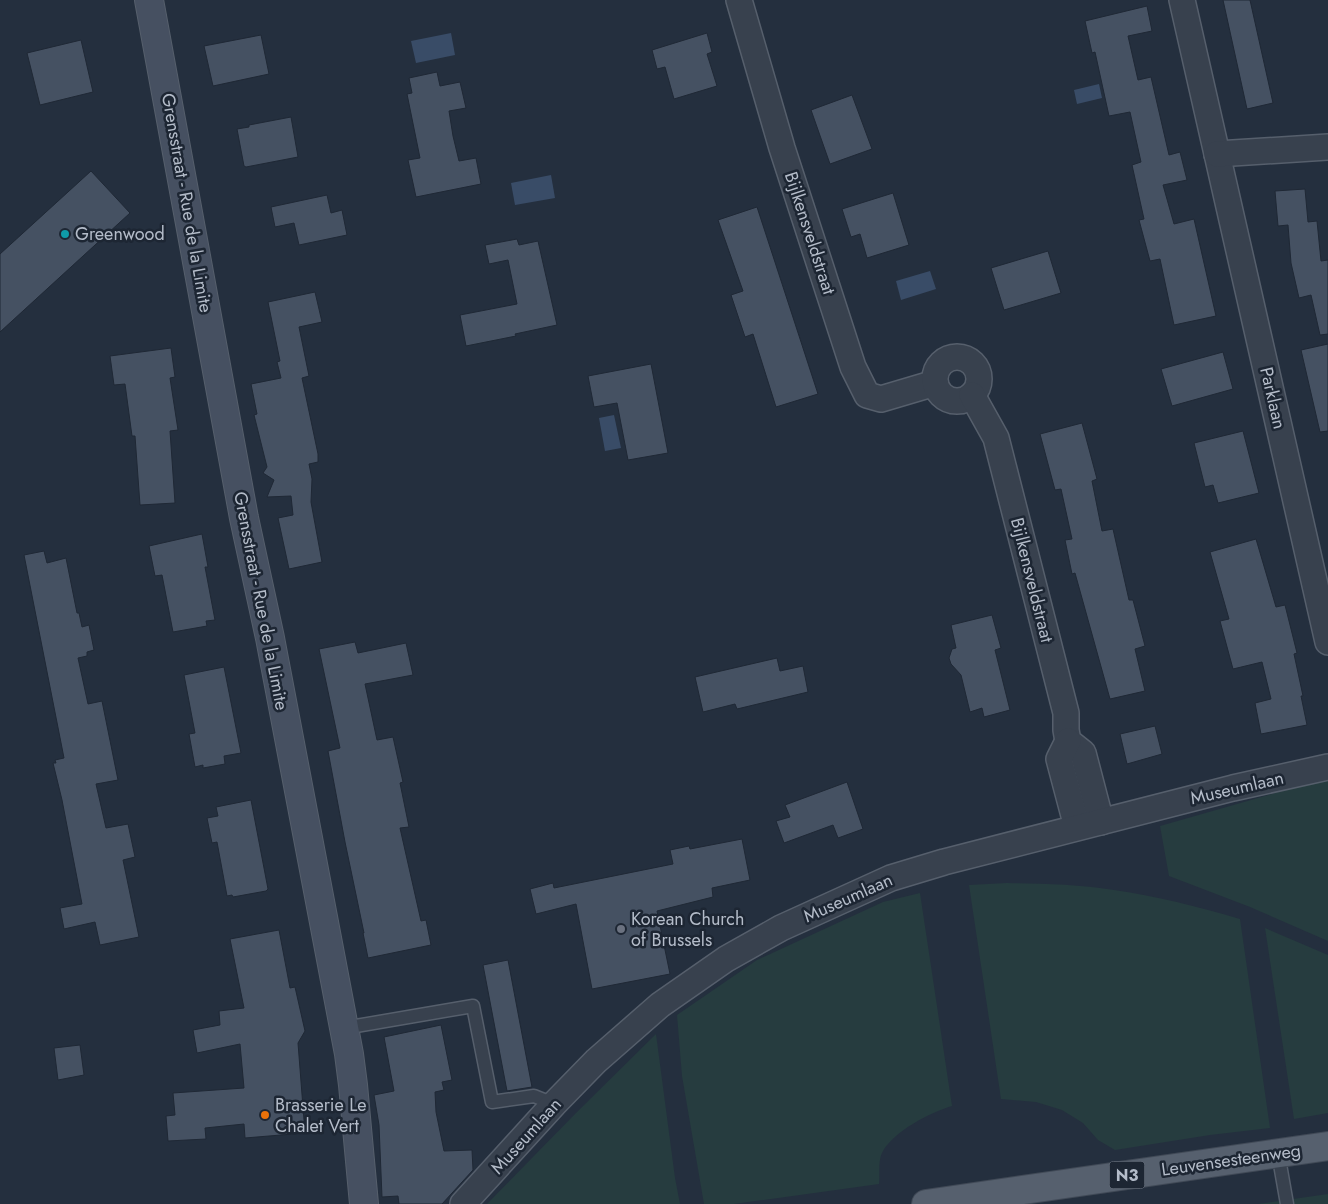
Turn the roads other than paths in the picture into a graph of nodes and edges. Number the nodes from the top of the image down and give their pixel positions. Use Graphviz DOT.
graph roads {
  1 [pos="149,0"];
  2 [pos="739,0"];
  3 [pos="1182,0"];
  4 [pos="1328,147"];
  5 [pos="1217,154"];
  6 [pos="935,383"];
  7 [pos="972,395"];
  8 [pos="1328,642"];
  9 [pos="1068,741"];
  10 [pos="1328,767"];
  11 [pos="1101,822"];
  12 [pos="1077,827"];
  13 [pos="344,1028"];
  14 [pos="554,1104"];
  15 [pos="1328,1146"];
  16 [pos="1278,1153"];
  17 [pos="364,1204"];
  18 [pos="463,1204"];
  19 [pos="926,1204"];
  20 [pos="1287,1204"];
  1 -- 13 [label="street, Grensstraat - Rue de la Limite"];
  2 -- 6 [label="street, Bijlkensveldstraat"];
  3 -- 5 [label="street, Parklaan"];
  4 -- 5 [label="street"];
  5 -- 8 [label="street, Parklaan"];
  6 -- 7 [label="street"];
  6 -- 7 [label="street"];
  7 -- 9 [label="street, Bijlkensveldstraat"];
  9 -- 11 [label="street"];
  9 -- 12 [label="street, Bijlkensveldstraat"];
  10 -- 11 [label="street, Museumlaan"];
  11 -- 12 [label="street, Museumlaan"];
  12 -- 14 [label="street, Museumlaan"];
  13 -- 14 [label="lane"];
  13 -- 17 [label="street, Grensstraat - Rue de la Limite"];
  14 -- 18 [label="street, Museumlaan"];
  15 -- 16 [label="main road, Leuvensesteenweg / N3"];
  16 -- 19 [label="main road, Leuvensesteenweg / N3"];
  16 -- 20 [label="lane"];
}
